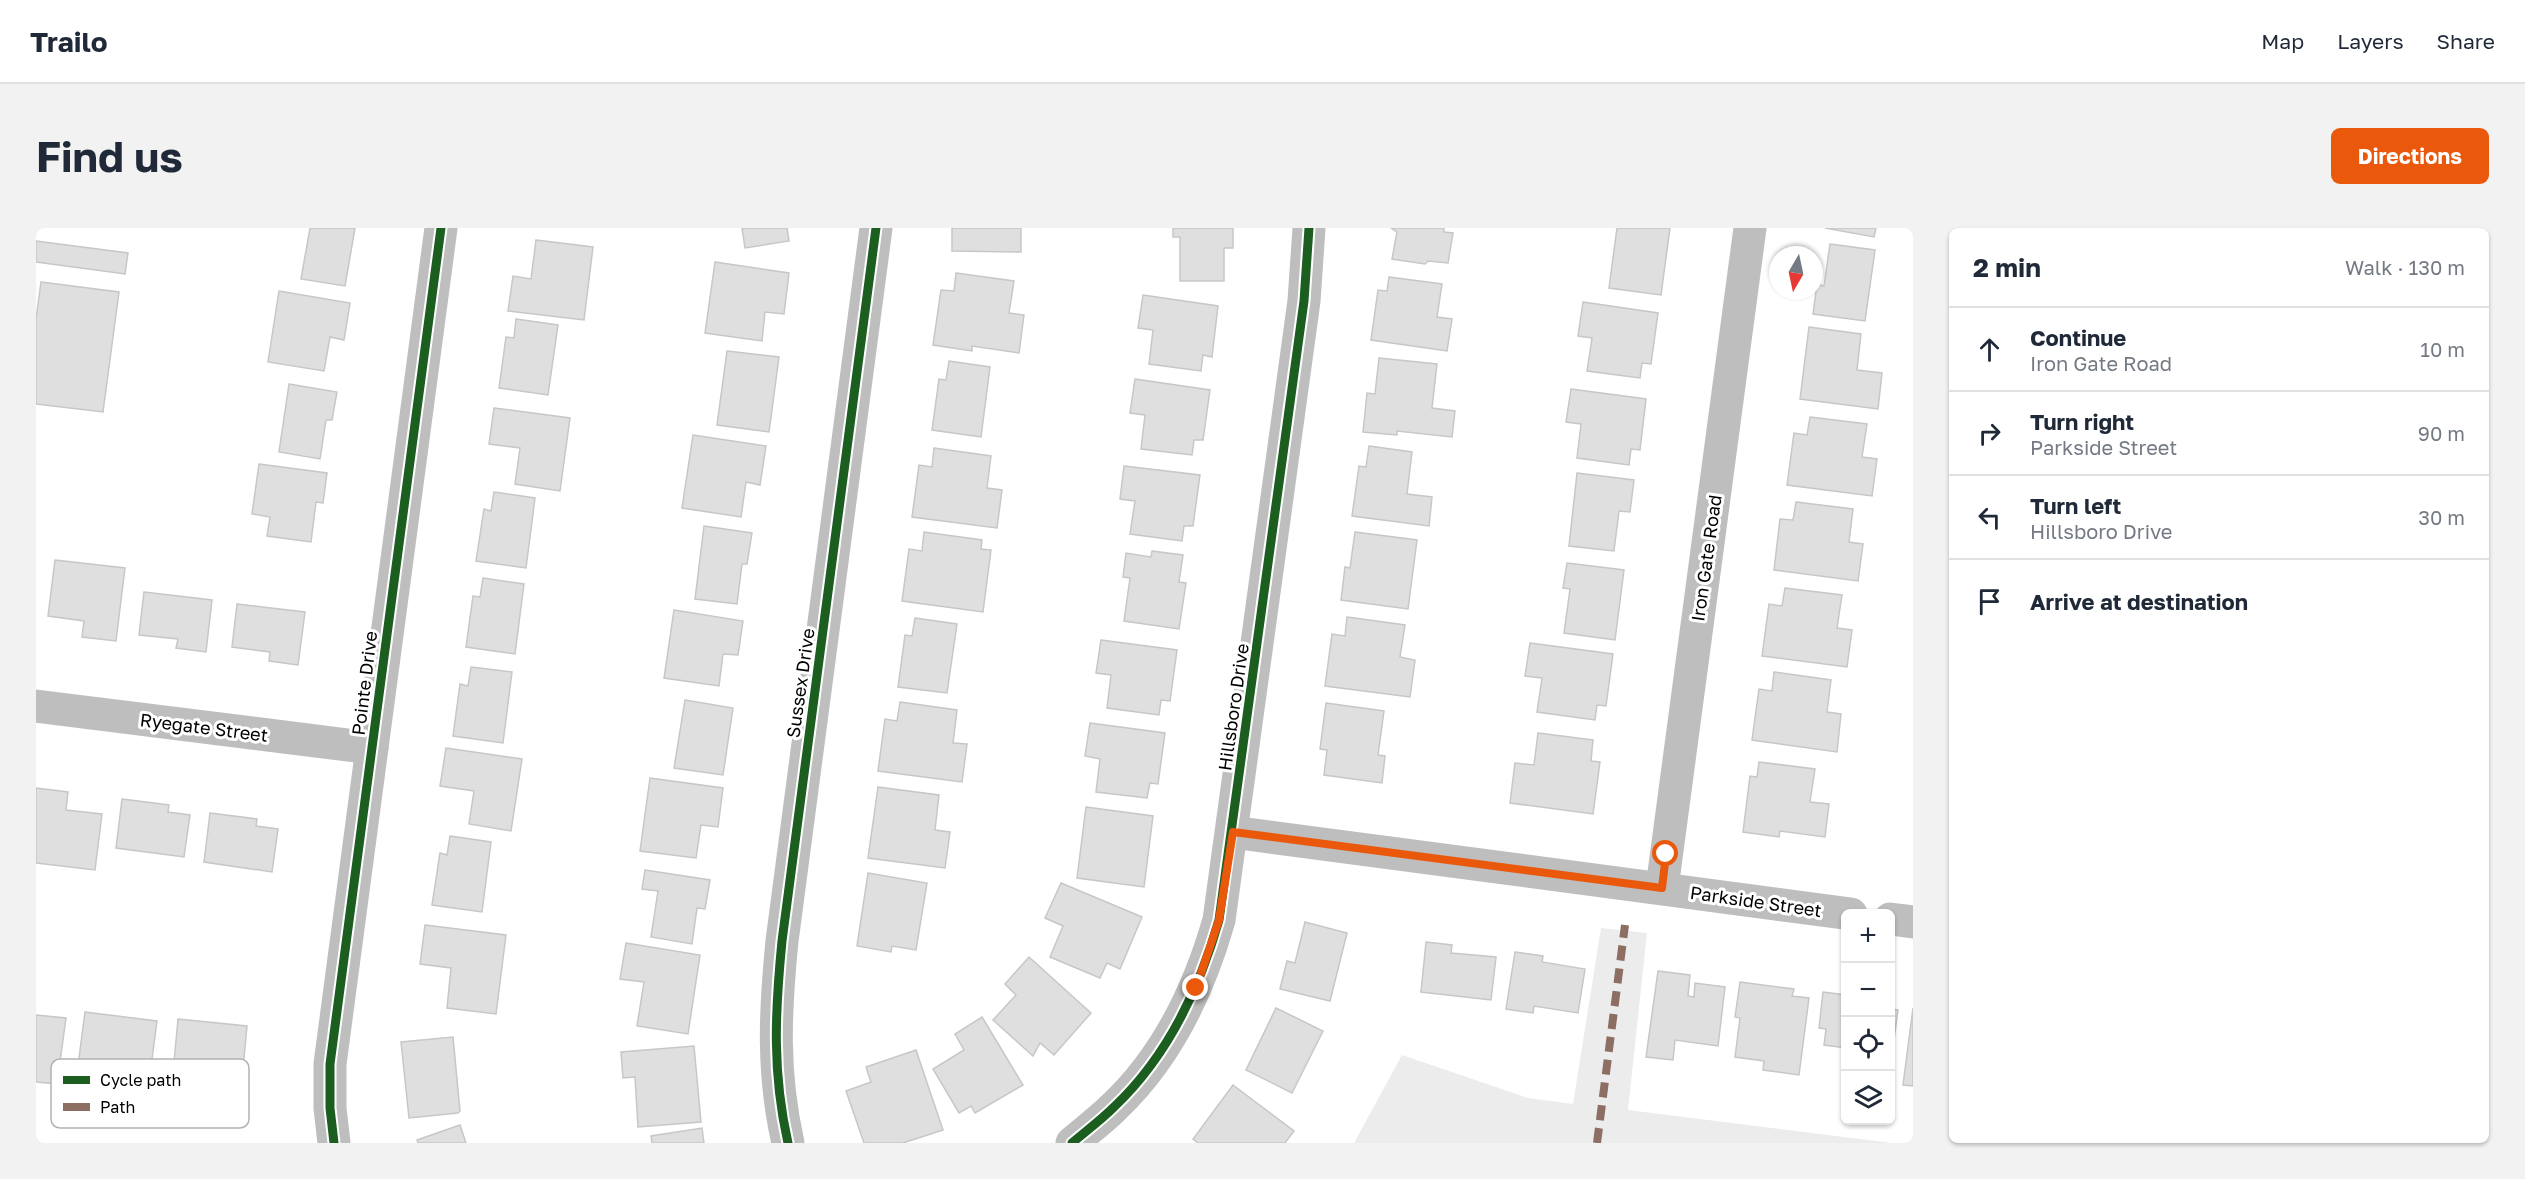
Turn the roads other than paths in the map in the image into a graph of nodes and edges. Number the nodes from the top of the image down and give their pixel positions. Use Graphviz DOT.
graph roads {
  1 [pos="441,228"];
  2 [pos="876,228"];
  3 [pos="1309,228"];
  4 [pos="1750,228"];
  5 [pos="36,706"];
  6 [pos="372,748"];
  7 [pos="1233,832"];
  8 [pos="1662,888"];
  9 [pos="1841,913"];
  10 [pos="1895,920"];
  11 [pos="1913,922"];
  12 [pos="334,1143"];
  13 [pos="788,1143"];
  14 [pos="1072,1143"];
  1 -- 6 [label="street, Pointe Drive"];
  2 -- 13 [label="street, Sussex Drive"];
  3 -- 7 [label="street, Hillsboro Drive"];
  4 -- 8 [label="street, Iron Gate Road"];
  5 -- 6 [label="street, Ryegate Street"];
  6 -- 12 [label="street, Pointe Drive"];
  7 -- 8 [label="street, Parkside Street"];
  7 -- 14 [label="street, Hillsboro Drive"];
  8 -- 9 [label="street, Parkside Street"];
  10 -- 11 [label="street"];
}
